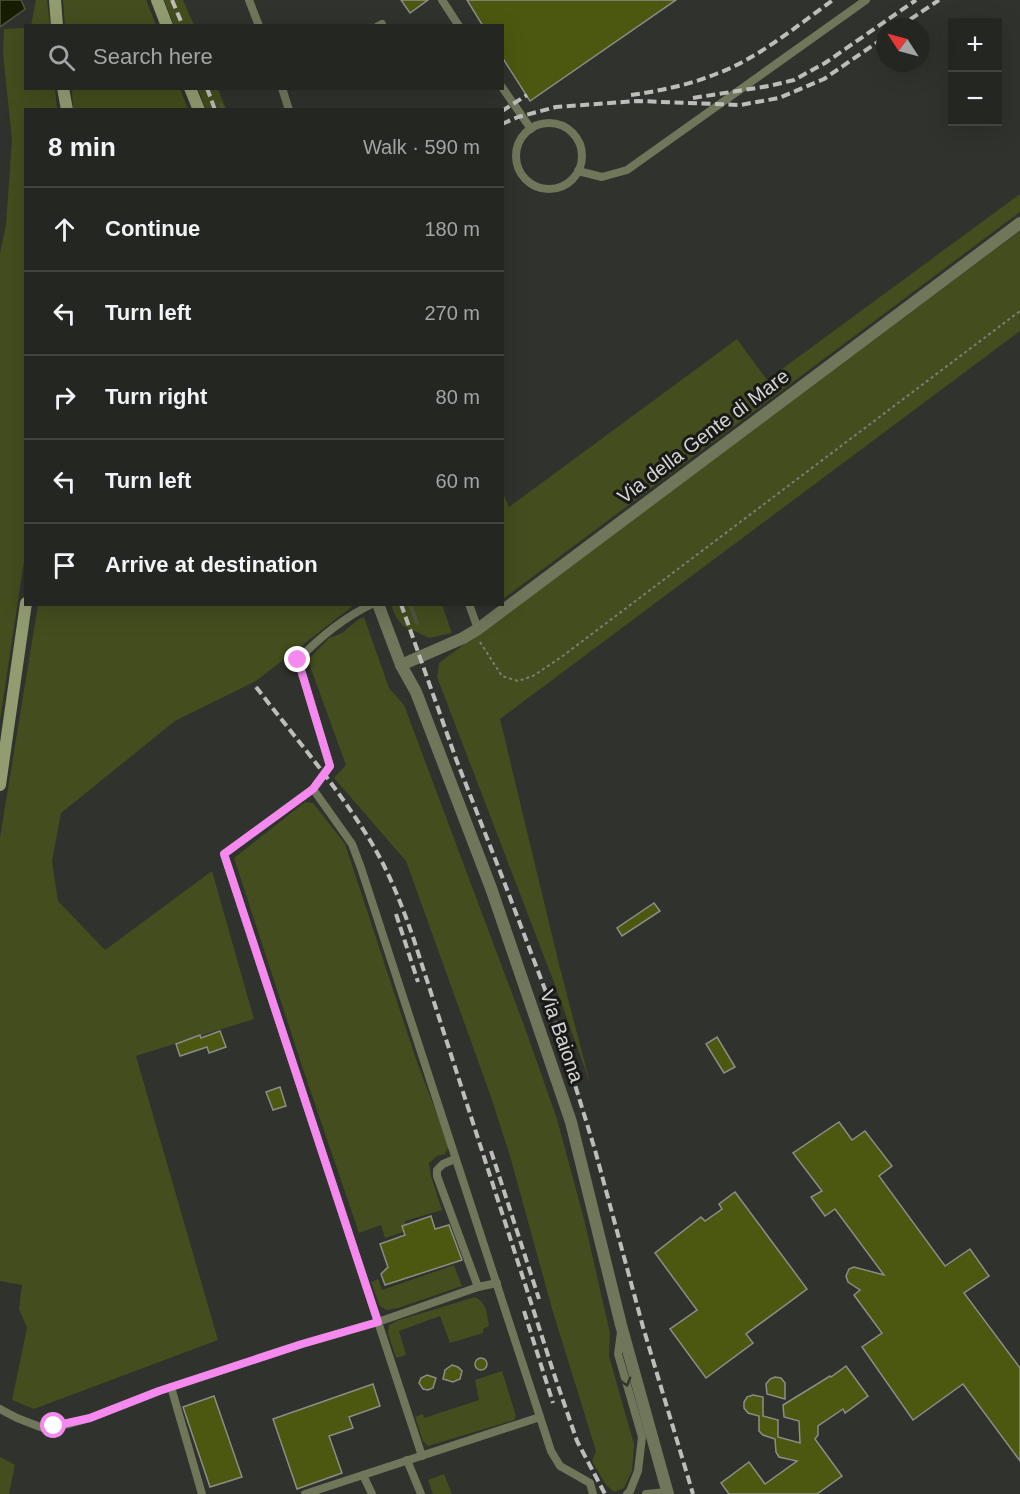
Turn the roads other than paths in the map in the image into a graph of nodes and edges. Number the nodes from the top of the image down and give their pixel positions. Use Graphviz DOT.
graph roads {
  1 [pos="55,0"];
  2 [pos="157,0"];
  3 [pos="249,0"];
  4 [pos="442,0"];
  5 [pos="866,0"];
  6 [pos="57,24"];
  7 [pos="166,24"];
  8 [pos="258,24"];
  9 [pos="458,24"];
  10 [pos="191,90"];
  11 [pos="283,90"];
  12 [pos="504,90"];
  13 [pos="64,92"];
  14 [pos="65,108"];
  15 [pos="199,108"];
  16 [pos="288,108"];
  17 [pos="531,129"];
  18 [pos="578,171"];
  19 [pos="1020,223"];
  20 [pos="26,606"];
  21 [pos="368,606"];
  22 [pos="379,606"];
  23 [pos="470,606"];
  24 [pos="476,630"];
  25 [pos="401,665"];
  26 [pos="0,785"];
  27 [pos="313,789"];
  28 [pos="455,1159"];
  29 [pos="497,1283"];
  30 [pos="478,1287"];
  31 [pos="378,1322"];
  32 [pos="621,1325"];
  33 [pos="171,1387"];
  34 [pos="0,1409"];
  35 [pos="540,1417"];
  36 [pos="422,1456"];
  37 [pos="407,1460"];
  38 [pos="363,1475"];
  39 [pos="667,1493"];
  40 [pos="202,1494"];
  41 [pos="305,1494"];
  42 [pos="372,1494"];
  43 [pos="421,1494"];
  44 [pos="593,1494"];
  45 [pos="627,1494"];
  46 [pos="646,1494"];
  1 -- 6 [label="main road"];
  2 -- 7 [label="main road"];
  3 -- 8 [label="lane"];
  4 -- 9 [label="lane"];
  5 -- 18 [label="lane"];
  10 -- 15 [label="main road"];
  11 -- 16 [label="lane"];
  12 -- 17 [label="lane"];
  13 -- 14 [label="main road"];
  17 -- 18 [label="lane"];
  17 -- 18 [label="lane"];
  19 -- 24 [label="street, Via della Gente di Mare"];
  20 -- 26 [label="main road"];
  21 -- 27 [label="lane"];
  22 -- 25 [label="street, Via Baiona"];
  23 -- 24 [label="lane"];
  24 -- 25 [label="street, Via della Gente di Mare"];
  25 -- 32 [label="street, Via Baiona"];
  27 -- 28 [label="lane"];
  27 -- 31 [label="lane"];
  28 -- 29 [label="lane"];
  28 -- 30 [label="lane"];
  29 -- 30 [label="lane"];
  29 -- 35 [label="lane"];
  30 -- 31 [label="lane"];
  31 -- 33 [label="lane"];
  31 -- 36 [label="lane"];
  32 -- 39 [label="street, Via Baiona"];
  32 -- 45 [label="lane, one-way"];
  33 -- 34 [label="lane"];
  33 -- 40 [label="lane"];
  35 -- 36 [label="lane"];
  35 -- 44 [label="lane"];
  36 -- 37 [label="lane"];
  37 -- 38 [label="lane"];
  37 -- 43 [label="lane"];
  38 -- 41 [label="lane"];
  38 -- 42 [label="lane"];
  39 -- 46 [label="lane"];
}
